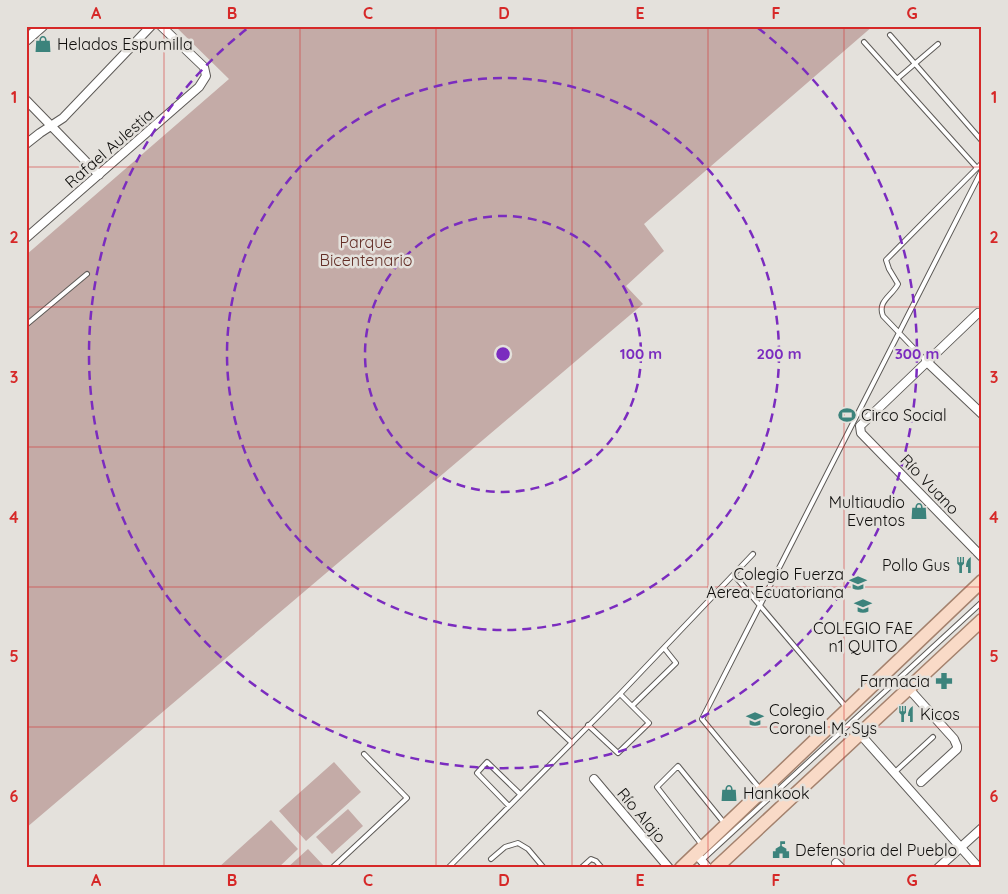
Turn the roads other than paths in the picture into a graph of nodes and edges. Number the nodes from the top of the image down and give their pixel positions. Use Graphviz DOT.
graph roads {
  1 [pos="42,26"];
  2 [pos="152,26"];
  3 [pos="161,26"];
  4 [pos="890,35"];
  5 [pos="26,40"];
  6 [pos="864,42"];
  7 [pos="938,44"];
  8 [pos="914,64"];
  9 [pos="897,79"];
  10 [pos="26,100"];
  11 [pos="53,126"];
  12 [pos="982,142"];
  13 [pos="26,144"];
  14 [pos="982,163"];
  15 [pos="979,169"];
  16 [pos="99,175"];
  17 [pos="26,238"];
  18 [pos="87,274"];
  19 [pos="978,313"];
  20 [pos="26,325"];
  21 [pos="926,361"];
  22 [pos="982,414"];
  23 [pos="753,554"];
  24 [pos="982,557"];
  25 [pos="734,575"];
  26 [pos="982,581"];
  27 [pos="982,602"];
  28 [pos="982,620"];
  29 [pos="664,648"];
  30 [pos="909,689"];
  31 [pos="620,694"];
  32 [pos="632,706"];
  33 [pos="848,709"];
  34 [pos="540,713"];
  35 [pos="588,726"];
  36 [pos="860,734"];
  37 [pos="934,737"];
  38 [pos="572,742"];
  39 [pos="364,754"];
  40 [pos="895,772"];
  41 [pos="594,779"];
  42 [pos="921,782"];
  43 [pos="762,791"];
  44 [pos="520,794"];
  45 [pos="509,806"];
  46 [pos="726,826"];
  47 [pos="982,828"];
  48 [pos="961,846"];
  49 [pos="491,859"];
  50 [pos="705,861"];
  51 [pos="332,868"];
  52 [pos="448,868"];
  53 [pos="544,868"];
  54 [pos="581,868"];
  55 [pos="602,868"];
  56 [pos="669,868"];
  57 [pos="680,868"];
  58 [pos="938,868"];
  59 [pos="978,868"];
  1 -- 5 [label="street"];
  2 -- 11 [label="street"];
  3 -- 16 [label="street, Rafael Aulestia"];
  4 -- 8 [label="lane"];
  6 -- 9 [label="lane"];
  7 -- 8 [label="lane"];
  8 -- 9 [label="lane"];
  8 -- 12 [label="lane"];
  9 -- 15 [label="lane"];
  10 -- 11 [label="street"];
  11 -- 13 [label="street"];
  11 -- 16 [label="street"];
  14 -- 15 [label="lane"];
  15 -- 21 [label="lane"];
  15 -- 43 [label="lane"];
  16 -- 17 [label="street, Rafael Aulestia"];
  18 -- 20 [label="lane"];
  19 -- 21 [label="street"];
  21 -- 22 [label="street"];
  21 -- 24 [label="street, Río Vuano"];
  23 -- 25 [label="lane"];
  25 -- 29 [label="lane"];
  25 -- 33 [label="lane"];
  26 -- 33 [label="main road"];
  27 -- 50 [label="lane"];
  28 -- 30 [label="main road"];
  29 -- 31 [label="lane"];
  29 -- 32 [label="lane"];
  30 -- 36 [label="main road"];
  30 -- 42 [label="street"];
  31 -- 32 [label="lane"];
  31 -- 35 [label="lane"];
  32 -- 35 [label="lane"];
  33 -- 43 [label="main road"];
  34 -- 38 [label="lane"];
  35 -- 38 [label="lane"];
  36 -- 40 [label="street"];
  36 -- 50 [label="main road"];
  37 -- 40 [label="lane"];
  38 -- 44 [label="lane"];
  39 -- 51 [label="lane"];
  40 -- 48 [label="street"];
  41 -- 56 [label="street, Río Alajo"];
  43 -- 46 [label="main road"];
  44 -- 45 [label="lane"];
  44 -- 45 [label="lane"];
  45 -- 52 [label="lane"];
  46 -- 50 [label="main road"];
  46 -- 50 [label="lane"];
  47 -- 48 [label="street"];
  48 -- 58 [label="street"];
  48 -- 59 [label="street"];
  49 -- 53 [label="lane"];
  50 -- 57 [label="main road"];
  54 -- 55 [label="lane"];
}
